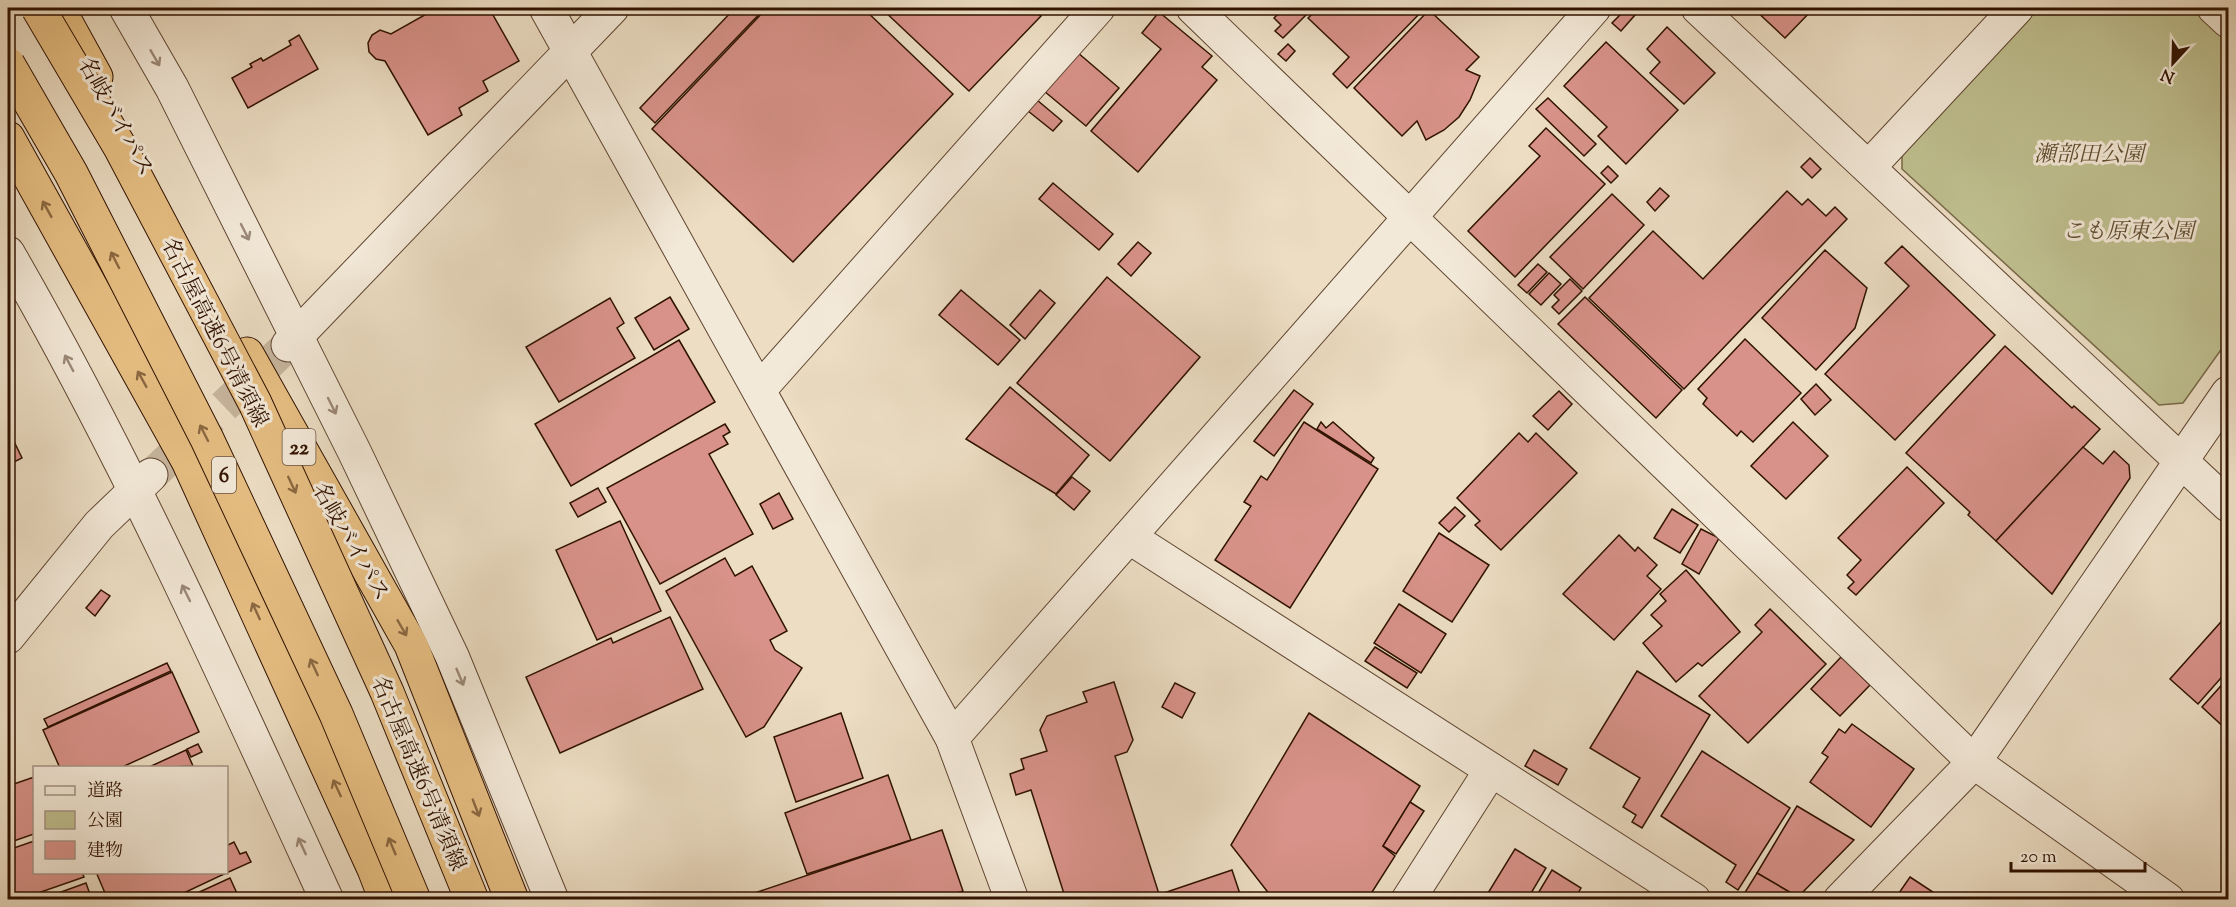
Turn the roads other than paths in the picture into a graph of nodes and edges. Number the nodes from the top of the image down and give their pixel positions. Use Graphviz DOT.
graph roads {
  1 [pos="38,8"];
  2 [pos="58,8"];
  3 [pos="126,8"];
  4 [pos="546,8"];
  5 [pos="612,8"];
  6 [pos="1098,8"];
  7 [pos="1193,8"];
  8 [pos="1594,8"];
  9 [pos="1698,8"];
  10 [pos="2017,8"];
  11 [pos="2214,8"];
  12 [pos="2229,21"];
  13 [pos="572,50"];
  14 [pos="8,64"];
  15 [pos="8,138"];
  16 [pos="1869,167"];
  17 [pos="1409,217"];
  18 [pos="8,253"];
  19 [pos="292,340"];
  20 [pos="759,390"];
  21 [pos="2229,393"];
  22 [pos="2181,461"];
  23 [pos="144,482"];
  24 [pos="2229,505"];
  25 [pos="1129,537"];
  26 [pos="8,637"];
  27 [pos="952,738"];
  28 [pos="1974,762"];
  29 [pos="1491,770"];
  30 [pos="327,900"];
  31 [pos="386,900"];
  32 [pos="414,900"];
  33 [pos="472,900"];
  34 [pos="512,900"];
  35 [pos="552,900"];
  36 [pos="1012,900"];
  37 [pos="1408,900"];
  38 [pos="1694,900"];
  39 [pos="1840,900"];
  40 [pos="2168,900"];
  1 -- 33 [label="highway, 名古屋高速6号清須線, one-way, bridge"];
  2 -- 34 [label="highway, 名岐バイパス / 22, one-way"];
  3 -- 19 [label="street, one-way"];
  4 -- 13 [label="street"];
  5 -- 13 [label="street"];
  6 -- 20 [label="street"];
  7 -- 17 [label="street"];
  8 -- 17 [label="street"];
  9 -- 16 [label="street"];
  10 -- 16 [label="street"];
  11 -- 12 [label="street"];
  13 -- 19 [label="street"];
  13 -- 20 [label="street"];
  32 -- 14 [label="highway, 6, one-way, bridge"];
  31 -- 15 [label="highway, one-way"];
  16 -- 22 [label="street"];
  17 -- 25 [label="street"];
  17 -- 28 [label="street"];
  23 -- 18 [label="street, one-way"];
  19 -- 35 [label="street, one-way"];
  20 -- 27 [label="street"];
  21 -- 22 [label="street"];
  22 -- 24 [label="street"];
  22 -- 28 [label="street"];
  23 -- 26 [label="street"];
  30 -- 23 [label="street, one-way"];
  25 -- 27 [label="street"];
  25 -- 29 [label="street"];
  27 -- 36 [label="street"];
  28 -- 39 [label="street"];
  28 -- 40 [label="street"];
  29 -- 37 [label="street"];
  29 -- 38 [label="street"];
}
